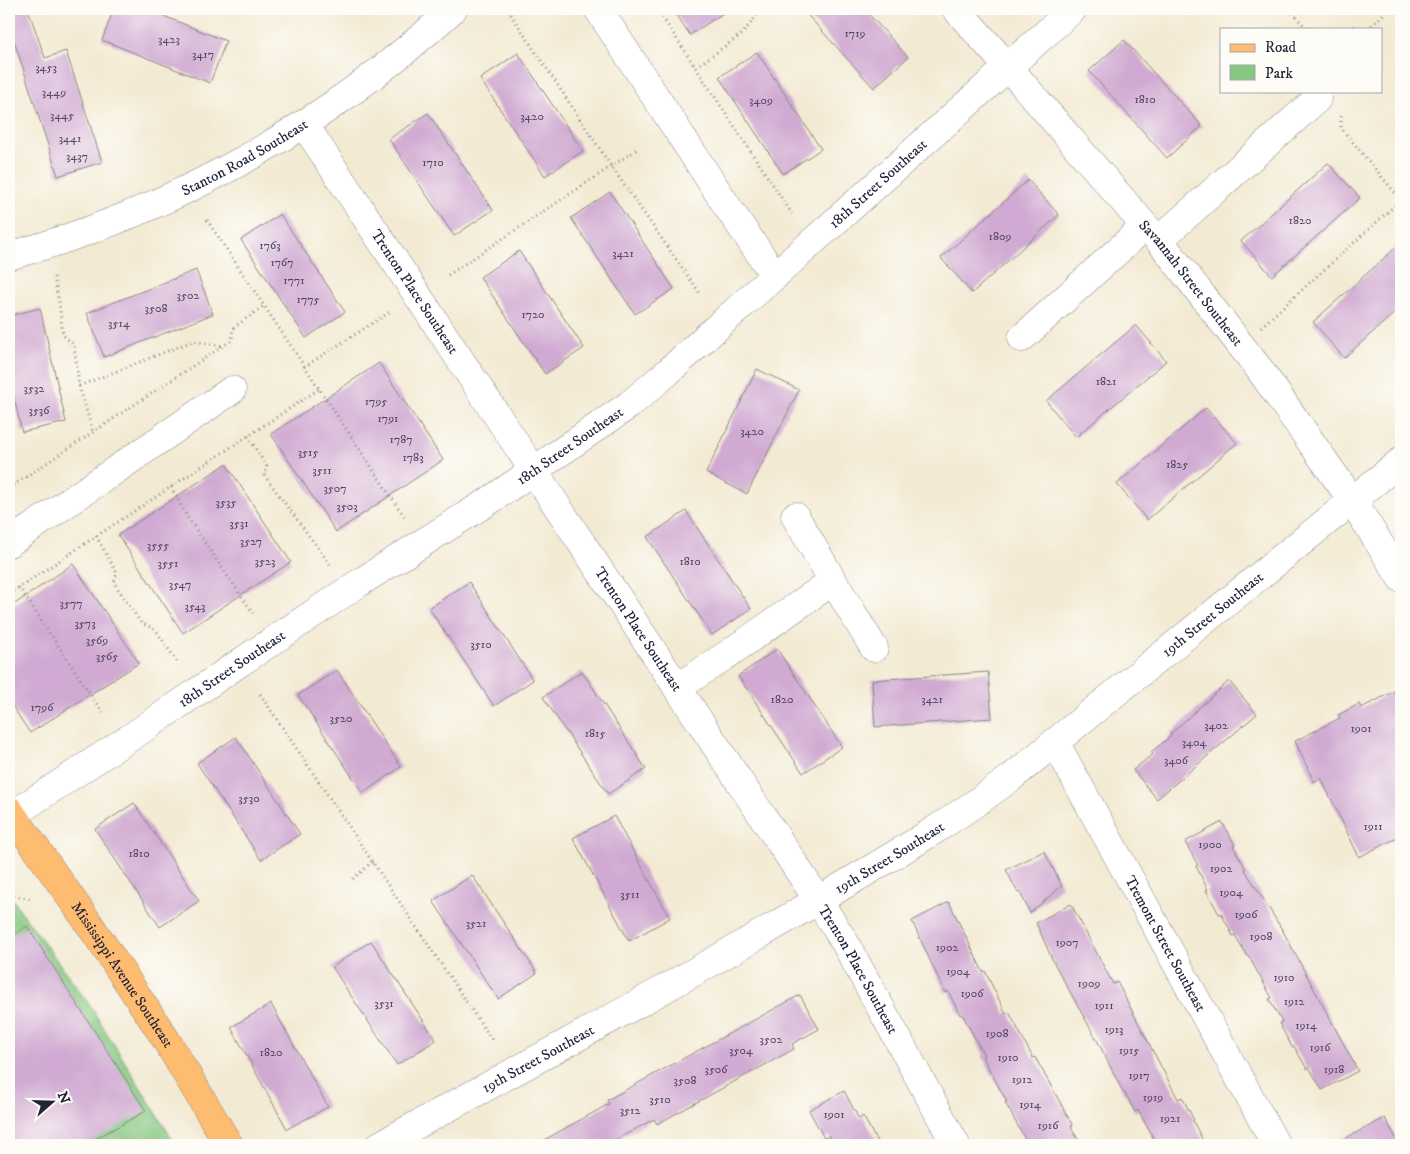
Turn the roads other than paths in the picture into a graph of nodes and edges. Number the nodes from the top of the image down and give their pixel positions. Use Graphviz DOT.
graph roads {
  1 [pos="453,9"];
  2 [pos="598,9"];
  3 [pos="956,9"];
  4 [pos="1073,9"];
  5 [pos="1008,67"];
  6 [pos="1317,99"];
  7 [pos="304,124"];
  8 [pos="1152,233"];
  9 [pos="9,256"];
  10 [pos="775,276"];
  11 [pos="1022,338"];
  12 [pos="232,390"];
  13 [pos="1401,460"];
  14 [pos="533,471"];
  15 [pos="1352,500"];
  16 [pos="795,516"];
  17 [pos="9,542"];
  18 [pos="1401,578"];
  19 [pos="832,581"];
  20 [pos="874,648"];
  21 [pos="677,688"];
  22 [pos="1055,742"];
  23 [pos="10,812"];
  24 [pos="818,900"];
  25 [pos="229,1145"];
  26 [pos="380,1145"];
  27 [pos="956,1145"];
  28 [pos="1276,1145"];
  1 -- 7 [label="street, Stanton Road Southeast"];
  2 -- 10 [label="street"];
  3 -- 5 [label="street, Savannah Street Southeast"];
  4 -- 5 [label="street, 18th Street Southeast"];
  5 -- 8 [label="street, Savannah Street Southeast"];
  5 -- 10 [label="street, 18th Street Southeast"];
  6 -- 8 [label="street"];
  7 -- 9 [label="street, Stanton Road Southeast"];
  7 -- 14 [label="street, Trenton Place Southeast"];
  8 -- 11 [label="street"];
  8 -- 15 [label="street, Savannah Street Southeast"];
  10 -- 14 [label="street, 18th Street Southeast"];
  12 -- 17 [label="street"];
  13 -- 15 [label="street, 19th Street Southeast"];
  14 -- 21 [label="street, Trenton Place Southeast"];
  14 -- 23 [label="street, 18th Street Southeast"];
  15 -- 18 [label="street, Savannah Street Southeast"];
  15 -- 22 [label="street, 19th Street Southeast"];
  16 -- 19 [label="street"];
  19 -- 20 [label="street"];
  19 -- 21 [label="street"];
  21 -- 24 [label="street, Trenton Place Southeast"];
  22 -- 24 [label="street, 19th Street Southeast"];
  22 -- 28 [label="street, Tremont Street Southeast"];
  23 -- 25 [label="main road, Mississippi Avenue Southeast"];
  24 -- 26 [label="street, 19th Street Southeast"];
  24 -- 27 [label="street, Trenton Place Southeast"];
}
